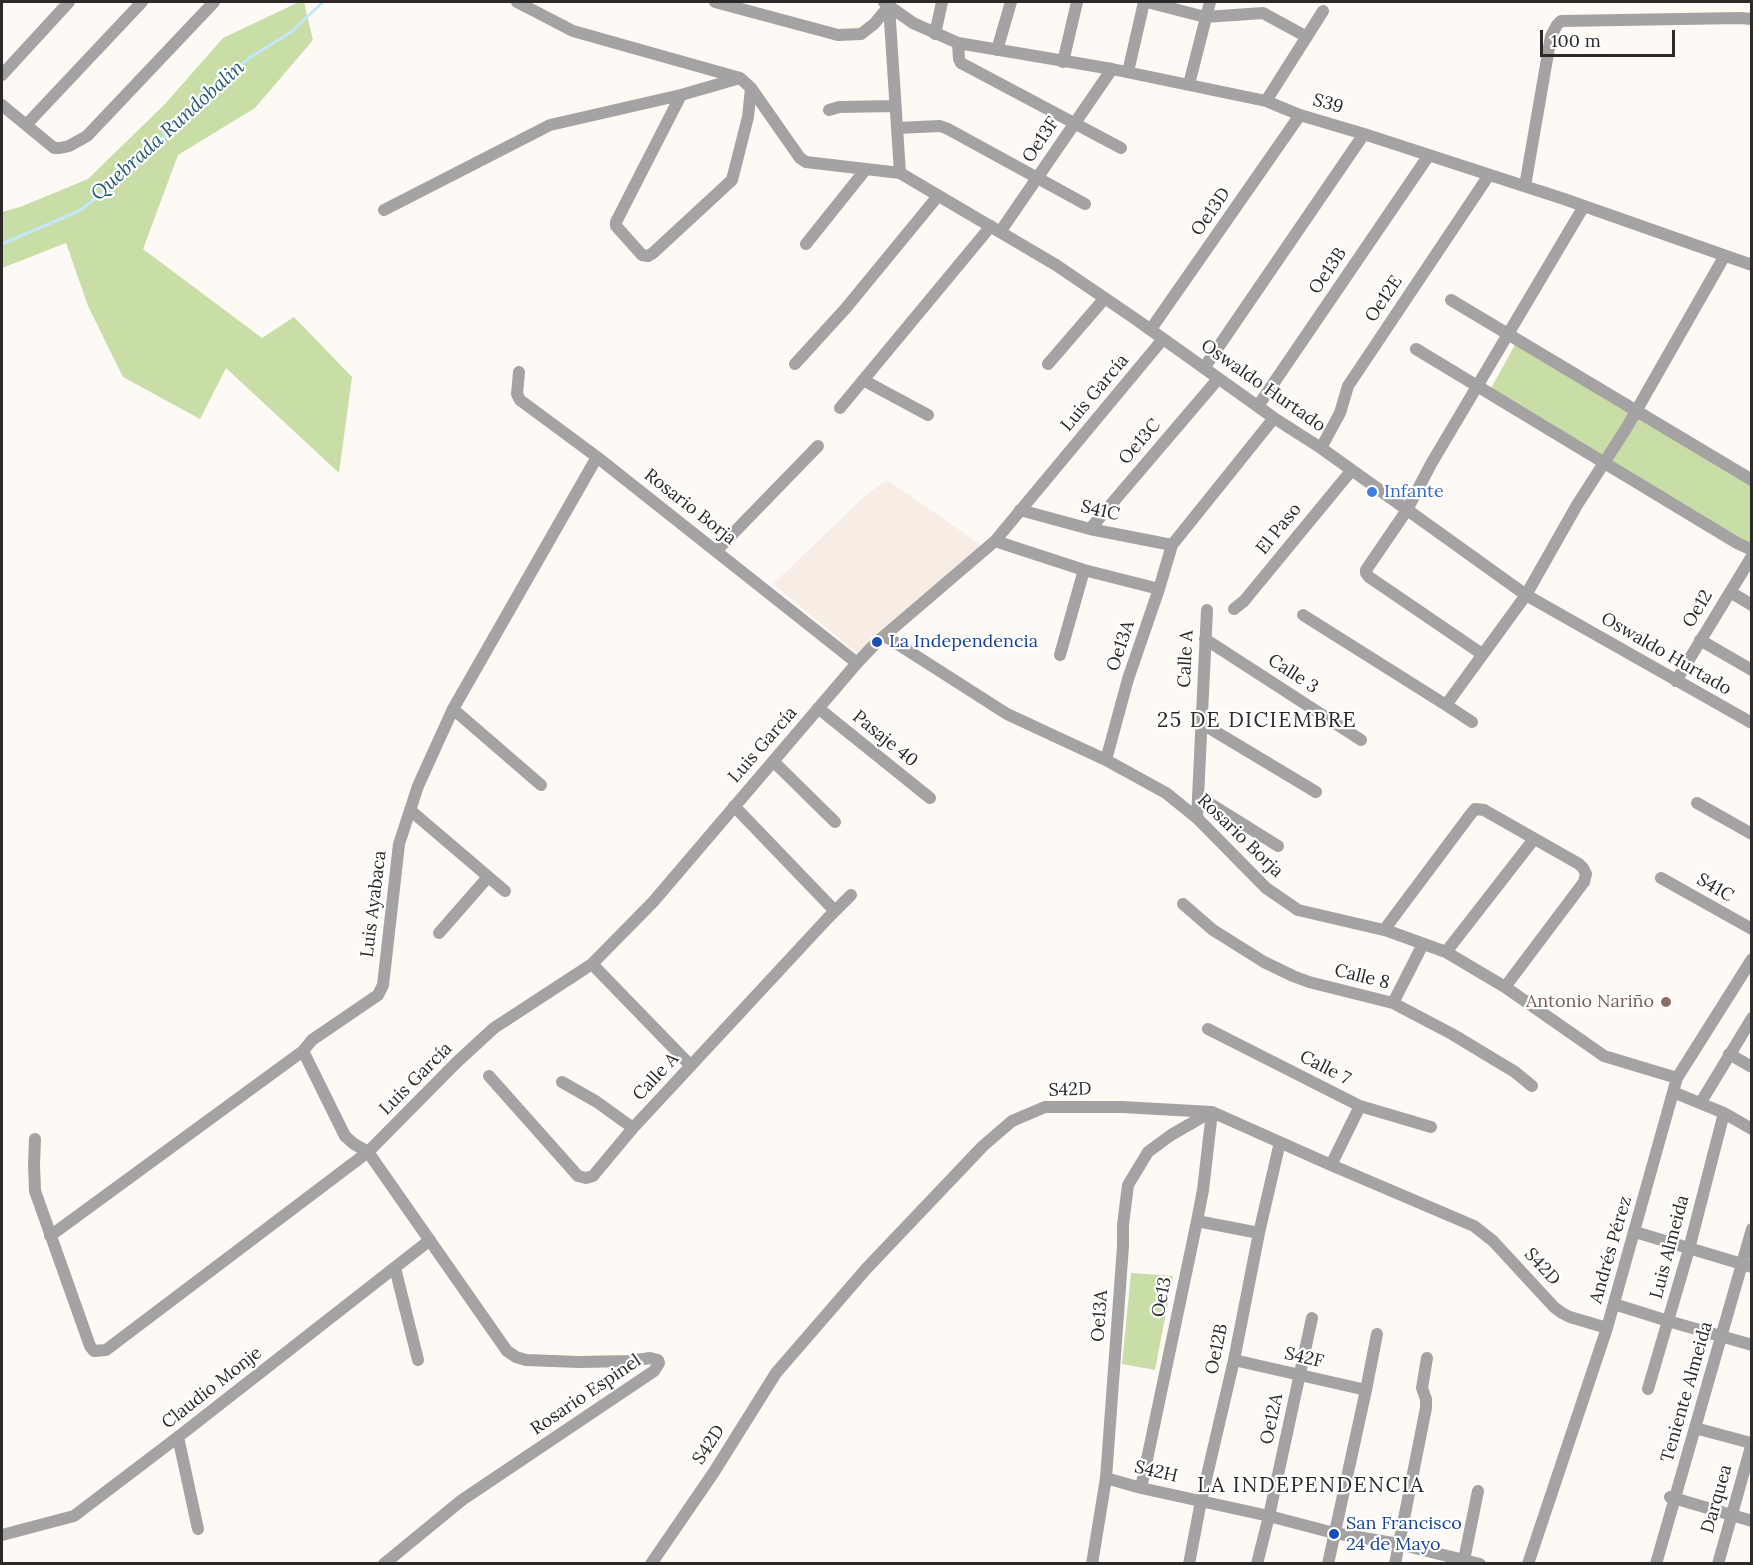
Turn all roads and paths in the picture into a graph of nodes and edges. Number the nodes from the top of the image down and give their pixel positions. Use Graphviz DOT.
graph roads {
  1 [pos="69,2"];
  2 [pos="142,2"];
  3 [pos="214,2"];
  4 [pos="517,2"];
  5 [pos="716,2"];
  6 [pos="942,2"];
  7 [pos="1011,2"];
  8 [pos="1077,2"];
  9 [pos="1145,2"];
  10 [pos="1210,2"];
  11 [pos="886,4"];
  12 [pos="1323,11"];
  13 [pos="1205,16"];
  14 [pos="1752,19"];
  15 [pos="935,34"];
  16 [pos="1307,37"];
  17 [pos="958,43"];
  18 [pos="997,50"];
  19 [pos="1063,62"];
  20 [pos="1112,69"];
  21 [pos="1128,72"];
  22 [pos="2,75"];
  23 [pos="740,78"];
  24 [pos="1189,84"];
  25 [pos="751,88"];
  26 [pos="681,95"];
  27 [pos="1266,101"];
  28 [pos="2,105"];
  29 [pos="895,106"];
  30 [pos="829,110"];
  31 [pos="1300,115"];
  32 [pos="1074,123"];
  33 [pos="26,125"];
  34 [pos="897,128"];
  35 [pos="1364,134"];
  36 [pos="1121,148"];
  37 [pos="1429,155"];
  38 [pos="866,169"];
  39 [pos="900,173"];
  40 [pos="1489,175"];
  41 [pos="1036,178"];
  42 [pos="1525,186"];
  43 [pos="938,196"];
  44 [pos="1084,204"];
  45 [pos="1584,206"];
  46 [pos="384,210"];
  47 [pos="995,229"];
  48 [pos="806,244"];
  49 [pos="1725,257"];
  50 [pos="1752,265"];
  51 [pos="1105,298"];
  52 [pos="1451,300"];
  53 [pos="1151,329"];
  54 [pos="1508,334"];
  55 [pos="1163,339"];
  56 [pos="1416,349"];
  57 [pos="795,364"];
  58 [pos="1048,364"];
  59 [pos="1203,368"];
  60 [pos="519,372"];
  61 [pos="1218,379"];
  62 [pos="863,380"];
  63 [pos="1477,385"];
  64 [pos="1258,406"];
  65 [pos="840,408"];
  66 [pos="1636,410"];
  67 [pos="928,415"];
  68 [pos="1274,418"];
  69 [pos="818,446"];
  70 [pos="1321,448"];
  71 [pos="597,457"];
  72 [pos="1604,463"];
  73 [pos="1351,471"];
  74 [pos="1752,480"];
  75 [pos="1020,510"];
  76 [pos="1407,510"];
  77 [pos="1090,529"];
  78 [pos="995,541"];
  79 [pos="1172,544"];
  80 [pos="1752,550"];
  81 [pos="716,551"];
  82 [pos="1752,556"];
  83 [pos="1084,570"];
  84 [pos="1159,589"];
  85 [pos="1730,592"];
  86 [pos="1526,595"];
  87 [pos="1752,604"];
  88 [pos="1234,609"];
  89 [pos="1207,610"];
  90 [pos="1302,615"];
  91 [pos="885,636"];
  92 [pos="1205,639"];
  93 [pos="1701,640"];
  94 [pos="1482,654"];
  95 [pos="1060,655"];
  96 [pos="857,663"];
  97 [pos="1752,670"];
  98 [pos="1676,681"];
  99 [pos="1446,705"];
  100 [pos="818,708"];
  101 [pos="453,709"];
  102 [pos="1472,722"];
  103 [pos="1201,723"];
  104 [pos="1752,723"];
  105 [pos="1361,740"];
  106 [pos="1106,760"];
  107 [pos="773,761"];
  108 [pos="541,785"];
  109 [pos="1316,792"];
  110 [pos="1198,796"];
  111 [pos="930,798"];
  112 [pos="1698,803"];
  113 [pos="734,806"];
  114 [pos="410,810"];
  115 [pos="1197,818"];
  116 [pos="835,822"];
  117 [pos="1752,834"];
  118 [pos="1534,839"];
  119 [pos="1278,846"];
  120 [pos="488,876"];
  121 [pos="1662,878"];
  122 [pos="506,891"];
  123 [pos="851,895"];
  124 [pos="1183,904"];
  125 [pos="835,911"];
  126 [pos="1752,929"];
  127 [pos="1383,930"];
  128 [pos="439,933"];
  129 [pos="1423,944"];
  130 [pos="1446,952"];
  131 [pos="1752,959"];
  132 [pos="592,964"];
  133 [pos="1505,987"];
  134 [pos="1393,1003"];
  135 [pos="1752,1018"];
  136 [pos="1208,1029"];
  137 [pos="303,1051"];
  138 [pos="1729,1054"];
  139 [pos="691,1066"];
  140 [pos="1752,1066"];
  141 [pos="489,1076"];
  142 [pos="1677,1078"];
  143 [pos="562,1082"];
  144 [pos="1532,1086"];
  145 [pos="1673,1092"];
  146 [pos="1701,1102"];
  147 [pos="1359,1106"];
  148 [pos="1212,1112"];
  149 [pos="1724,1113"];
  150 [pos="1431,1127"];
  151 [pos="633,1128"];
  152 [pos="1752,1129"];
  153 [pos="35,1139"];
  154 [pos="1280,1142"];
  155 [pos="368,1152"];
  156 [pos="1330,1165"];
  157 [pos="1197,1221"];
  158 [pos="1752,1229"];
  159 [pos="1635,1232"];
  160 [pos="1259,1233"];
  161 [pos="50,1236"];
  162 [pos="430,1240"];
  163 [pos="1689,1249"];
  164 [pos="1747,1265"];
  165 [pos="395,1268"];
  166 [pos="1614,1304"];
  167 [pos="1312,1318"];
  168 [pos="1668,1321"];
  169 [pos="1607,1328"];
  170 [pos="1377,1334"];
  171 [pos="1722,1337"];
  172 [pos="1752,1345"];
  173 [pos="1427,1358"];
  174 [pos="418,1360"];
  175 [pos="1234,1360"];
  176 [pos="1300,1376"];
  177 [pos="1648,1389"];
  178 [pos="1366,1390"];
  179 [pos="1695,1428"];
  180 [pos="178,1437"];
  181 [pos="1752,1443"];
  182 [pos="1106,1478"];
  183 [pos="1141,1488"];
  184 [pos="1478,1491"];
  185 [pos="1673,1498"];
  186 [pos="1201,1501"];
  187 [pos="1732,1515"];
  188 [pos="1269,1516"];
  189 [pos="1752,1521"];
  190 [pos="198,1529"];
  191 [pos="1334,1533"];
  192 [pos="2,1535"];
  193 [pos="1399,1544"];
  194 [pos="1464,1560"];
  195 [pos="384,1563"];
  196 [pos="651,1563"];
  197 [pos="1092,1563"];
  198 [pos="1189,1563"];
  199 [pos="1257,1563"];
  200 [pos="1328,1563"];
  201 [pos="1395,1563"];
  202 [pos="1479,1563"];
  203 [pos="1528,1563"];
  204 [pos="1656,1563"];
  205 [pos="1718,1563"];
  1 -- 22 [label="street"];
  2 -- 33 [label="street"];
  3 -- 33 [label="street"];
  4 -- 23 [label="street"];
  5 -- 11 [label="street"];
  6 -- 15 [label="street"];
  7 -- 18 [label="street"];
  8 -- 19 [label="street"];
  9 -- 13 [label="street"];
  9 -- 21 [label="street"];
  10 -- 13 [label="street"];
  11 -- 15 [label="street, S39"];
  11 -- 29 [label="street"];
  12 -- 16 [label="street"];
  13 -- 16 [label="street"];
  13 -- 24 [label="street"];
  14 -- 42 [label="street"];
  15 -- 17 [label="street, S39"];
  16 -- 27 [label="street"];
  17 -- 18 [label="street, S39"];
  17 -- 32 [label="street"];
  18 -- 19 [label="street, S39"];
  19 -- 20 [label="street, S39"];
  20 -- 21 [label="street, S39"];
  20 -- 32 [label="street, Oe13F"];
  21 -- 24 [label="street, S39"];
  23 -- 25 [label="street"];
  23 -- 26 [label="street"];
  24 -- 27 [label="street, S39"];
  25 -- 26 [label="street"];
  25 -- 38 [label="street"];
  26 -- 46 [label="street"];
  27 -- 31 [label="street, S39"];
  28 -- 33 [label="street"];
  29 -- 30 [label="street"];
  29 -- 34 [label="street"];
  31 -- 35 [label="street, S39"];
  31 -- 53 [label="street, Oe13D"];
  32 -- 36 [label="street"];
  32 -- 41 [label="street, Oe13F"];
  34 -- 39 [label="street"];
  34 -- 41 [label="street"];
  35 -- 37 [label="street, S39"];
  35 -- 59 [label="street"];
  37 -- 40 [label="street, S39"];
  37 -- 64 [label="street, Oe13B"];
  38 -- 39 [label="street"];
  38 -- 48 [label="street"];
  39 -- 43 [label="street, Oswaldo Hurtado"];
  40 -- 42 [label="street, S39"];
  40 -- 70 [label="street, Oe12E"];
  41 -- 44 [label="street"];
  41 -- 47 [label="street, Oe13F"];
  42 -- 45 [label="street, S39"];
  43 -- 47 [label="street, Oswaldo Hurtado"];
  43 -- 57 [label="street"];
  45 -- 49 [label="street, S39"];
  45 -- 54 [label="street"];
  47 -- 51 [label="street, Oswaldo Hurtado"];
  47 -- 62 [label="street, Oe13F"];
  49 -- 50 [label="street, S39"];
  49 -- 66 [label="street"];
  51 -- 53 [label="street, Oswaldo Hurtado"];
  51 -- 58 [label="street"];
  52 -- 54 [label="street"];
  53 -- 55 [label="street, Oswaldo Hurtado"];
  54 -- 63 [label="street"];
  54 -- 66 [label="street"];
  55 -- 59 [label="street, Oswaldo Hurtado"];
  55 -- 75 [label="street, Luis García"];
  56 -- 63 [label="street"];
  59 -- 61 [label="street, Oswaldo Hurtado"];
  60 -- 71 [label="street, Rosario Borja"];
  61 -- 64 [label="street, Oswaldo Hurtado"];
  61 -- 77 [label="street, Oe13C"];
  62 -- 65 [label="street, Oe13F"];
  62 -- 67 [label="street"];
  63 -- 72 [label="street"];
  63 -- 76 [label="street"];
  64 -- 68 [label="street, Oswaldo Hurtado"];
  66 -- 72 [label="street"];
  66 -- 74 [label="street"];
  68 -- 70 [label="street, Oswaldo Hurtado"];
  68 -- 79 [label="street"];
  69 -- 81 [label="street"];
  70 -- 73 [label="street, Oswaldo Hurtado"];
  71 -- 81 [label="street, Rosario Borja"];
  71 -- 101 [label="street, Luis Ayabaca"];
  72 -- 80 [label="street"];
  72 -- 86 [label="street"];
  73 -- 76 [label="street, Oswaldo Hurtado"];
  73 -- 88 [label="street, El Paso"];
  75 -- 77 [label="street, S41C"];
  75 -- 78 [label="street, Luis García"];
  76 -- 86 [label="street, Oswaldo Hurtado"];
  76 -- 94 [label="street"];
  77 -- 79 [label="street, S41C"];
  78 -- 83 [label="street"];
  78 -- 91 [label="street, Luis García"];
  79 -- 84 [label="street, Oe13A"];
  81 -- 96 [label="street, Rosario Borja"];
  82 -- 85 [label="street, Oe12"];
  83 -- 84 [label="street"];
  83 -- 95 [label="street"];
  84 -- 106 [label="street, Oe13A"];
  85 -- 87 [label="street"];
  85 -- 93 [label="street, Oe12"];
  86 -- 94 [label="street"];
  86 -- 98 [label="street, Oswaldo Hurtado"];
  89 -- 92 [label="street, Calle A"];
  90 -- 99 [label="street"];
  91 -- 96 [label="street, Luis García"];
  91 -- 106 [label="street, Rosario Borja"];
  92 -- 103 [label="street, Calle A"];
  92 -- 105 [label="street, Calle 3"];
  93 -- 97 [label="street"];
  93 -- 98 [label="street, Oe12"];
  94 -- 99 [label="street"];
  96 -- 100 [label="street, Luis García"];
  98 -- 104 [label="street, Oswaldo Hurtado"];
  99 -- 102 [label="street"];
  100 -- 107 [label="street, Luis García"];
  100 -- 111 [label="street, Pasaje 40"];
  101 -- 108 [label="street"];
  101 -- 114 [label="street, Luis Ayabaca"];
  103 -- 109 [label="street"];
  103 -- 110 [label="street, Calle A"];
  106 -- 115 [label="street, Rosario Borja"];
  107 -- 113 [label="street, Luis García"];
  107 -- 116 [label="street"];
  110 -- 115 [label="street, Calle A"];
  110 -- 119 [label="street"];
  112 -- 117 [label="street"];
  113 -- 125 [label="street"];
  113 -- 132 [label="street, Luis García"];
  114 -- 120 [label="street"];
  114 -- 137 [label="street, Luis Ayabaca"];
  115 -- 127 [label="street, Rosario Borja"];
  118 -- 127 [label="street"];
  118 -- 130 [label="street"];
  118 -- 133 [label="street"];
  120 -- 122 [label="street"];
  120 -- 128 [label="street"];
  121 -- 126 [label="street, S41C"];
  123 -- 125 [label="street, Calle A"];
  124 -- 134 [label="street, Calle 8"];
  125 -- 139 [label="street, Calle A"];
  127 -- 129 [label="street, Rosario Borja"];
  129 -- 130 [label="street, Rosario Borja"];
  129 -- 134 [label="street"];
  130 -- 133 [label="street, Rosario Borja"];
  131 -- 142 [label="street, Andrés Pérez"];
  132 -- 139 [label="street"];
  132 -- 155 [label="street, Luis García"];
  133 -- 142 [label="street, Rosario Borja"];
  134 -- 144 [label="street, Calle 8"];
  135 -- 138 [label="street"];
  136 -- 147 [label="street, Calle 7"];
  137 -- 155 [label="street"];
  137 -- 161 [label="street, Luis Ayabaca"];
  138 -- 140 [label="street"];
  138 -- 146 [label="street"];
  139 -- 151 [label="street, Calle A"];
  141 -- 151 [label="street, Calle A"];
  142 -- 145 [label="street, Andrés Pérez"];
  143 -- 151 [label="street"];
  145 -- 146 [label="street"];
  145 -- 159 [label="street, Andrés Pérez"];
  146 -- 149 [label="street"];
  147 -- 150 [label="street, Calle 7"];
  147 -- 156 [label="street"];
  148 -- 154 [label="street, S42D"];
  148 -- 157 [label="street, Oe13"];
  148 -- 182 [label="street, Oe13A"];
  148 -- 196 [label="street, S42D"];
  149 -- 152 [label="street"];
  149 -- 163 [label="street, Luis Almeida"];
  153 -- 161 [label="street"];
  154 -- 156 [label="street, S42D"];
  154 -- 160 [label="street, Oe12B"];
  155 -- 161 [label="street, Luis García"];
  155 -- 162 [label="street, Rosario Espinel"];
  156 -- 169 [label="street, S42D"];
  157 -- 160 [label="street"];
  157 -- 183 [label="street, Oe13"];
  158 -- 164 [label="street, Teniente Almeida"];
  159 -- 163 [label="street"];
  159 -- 166 [label="street, Andrés Pérez"];
  160 -- 175 [label="street, Oe12B"];
  162 -- 165 [label="street, Claudio Monje"];
  162 -- 195 [label="street, Rosario Espinel"];
  163 -- 164 [label="street"];
  163 -- 168 [label="street, Luis Almeida"];
  164 -- 171 [label="street, Teniente Almeida"];
  165 -- 174 [label="street"];
  165 -- 180 [label="street, Claudio Monje"];
  166 -- 168 [label="street"];
  166 -- 169 [label="street, Andrés Pérez"];
  167 -- 176 [label="street, Oe12A"];
  168 -- 171 [label="street"];
  168 -- 177 [label="street, Luis Almeida"];
  169 -- 203 [label="street, Andrés Pérez"];
  170 -- 178 [label="street"];
  171 -- 172 [label="street"];
  171 -- 179 [label="street, Teniente Almeida"];
  173 -- 193 [label="street"];
  175 -- 176 [label="street, S42F"];
  175 -- 186 [label="street, Oe12B"];
  176 -- 178 [label="street, S42F"];
  176 -- 188 [label="street, Oe12A"];
  178 -- 191 [label="street"];
  179 -- 181 [label="street"];
  179 -- 185 [label="street, Teniente Almeida"];
  180 -- 190 [label="street"];
  180 -- 192 [label="street, Claudio Monje"];
  181 -- 187 [label="street, Darquea"];
  182 -- 183 [label="street, S42H"];
  182 -- 197 [label="street, Oe13A"];
  183 -- 186 [label="street, S42H"];
  184 -- 194 [label="street"];
  185 -- 187 [label="street"];
  185 -- 204 [label="street, Teniente Almeida"];
  186 -- 188 [label="street, S42H"];
  186 -- 198 [label="street, Oe12B"];
  187 -- 189 [label="street"];
  187 -- 205 [label="street, Darquea"];
  188 -- 191 [label="street, S42H"];
  188 -- 199 [label="street, Oe12A"];
  191 -- 193 [label="street, S42H"];
  191 -- 200 [label="street"];
  193 -- 194 [label="street, S42H"];
  193 -- 201 [label="street"];
  194 -- 202 [label="street, S42H"];
}
